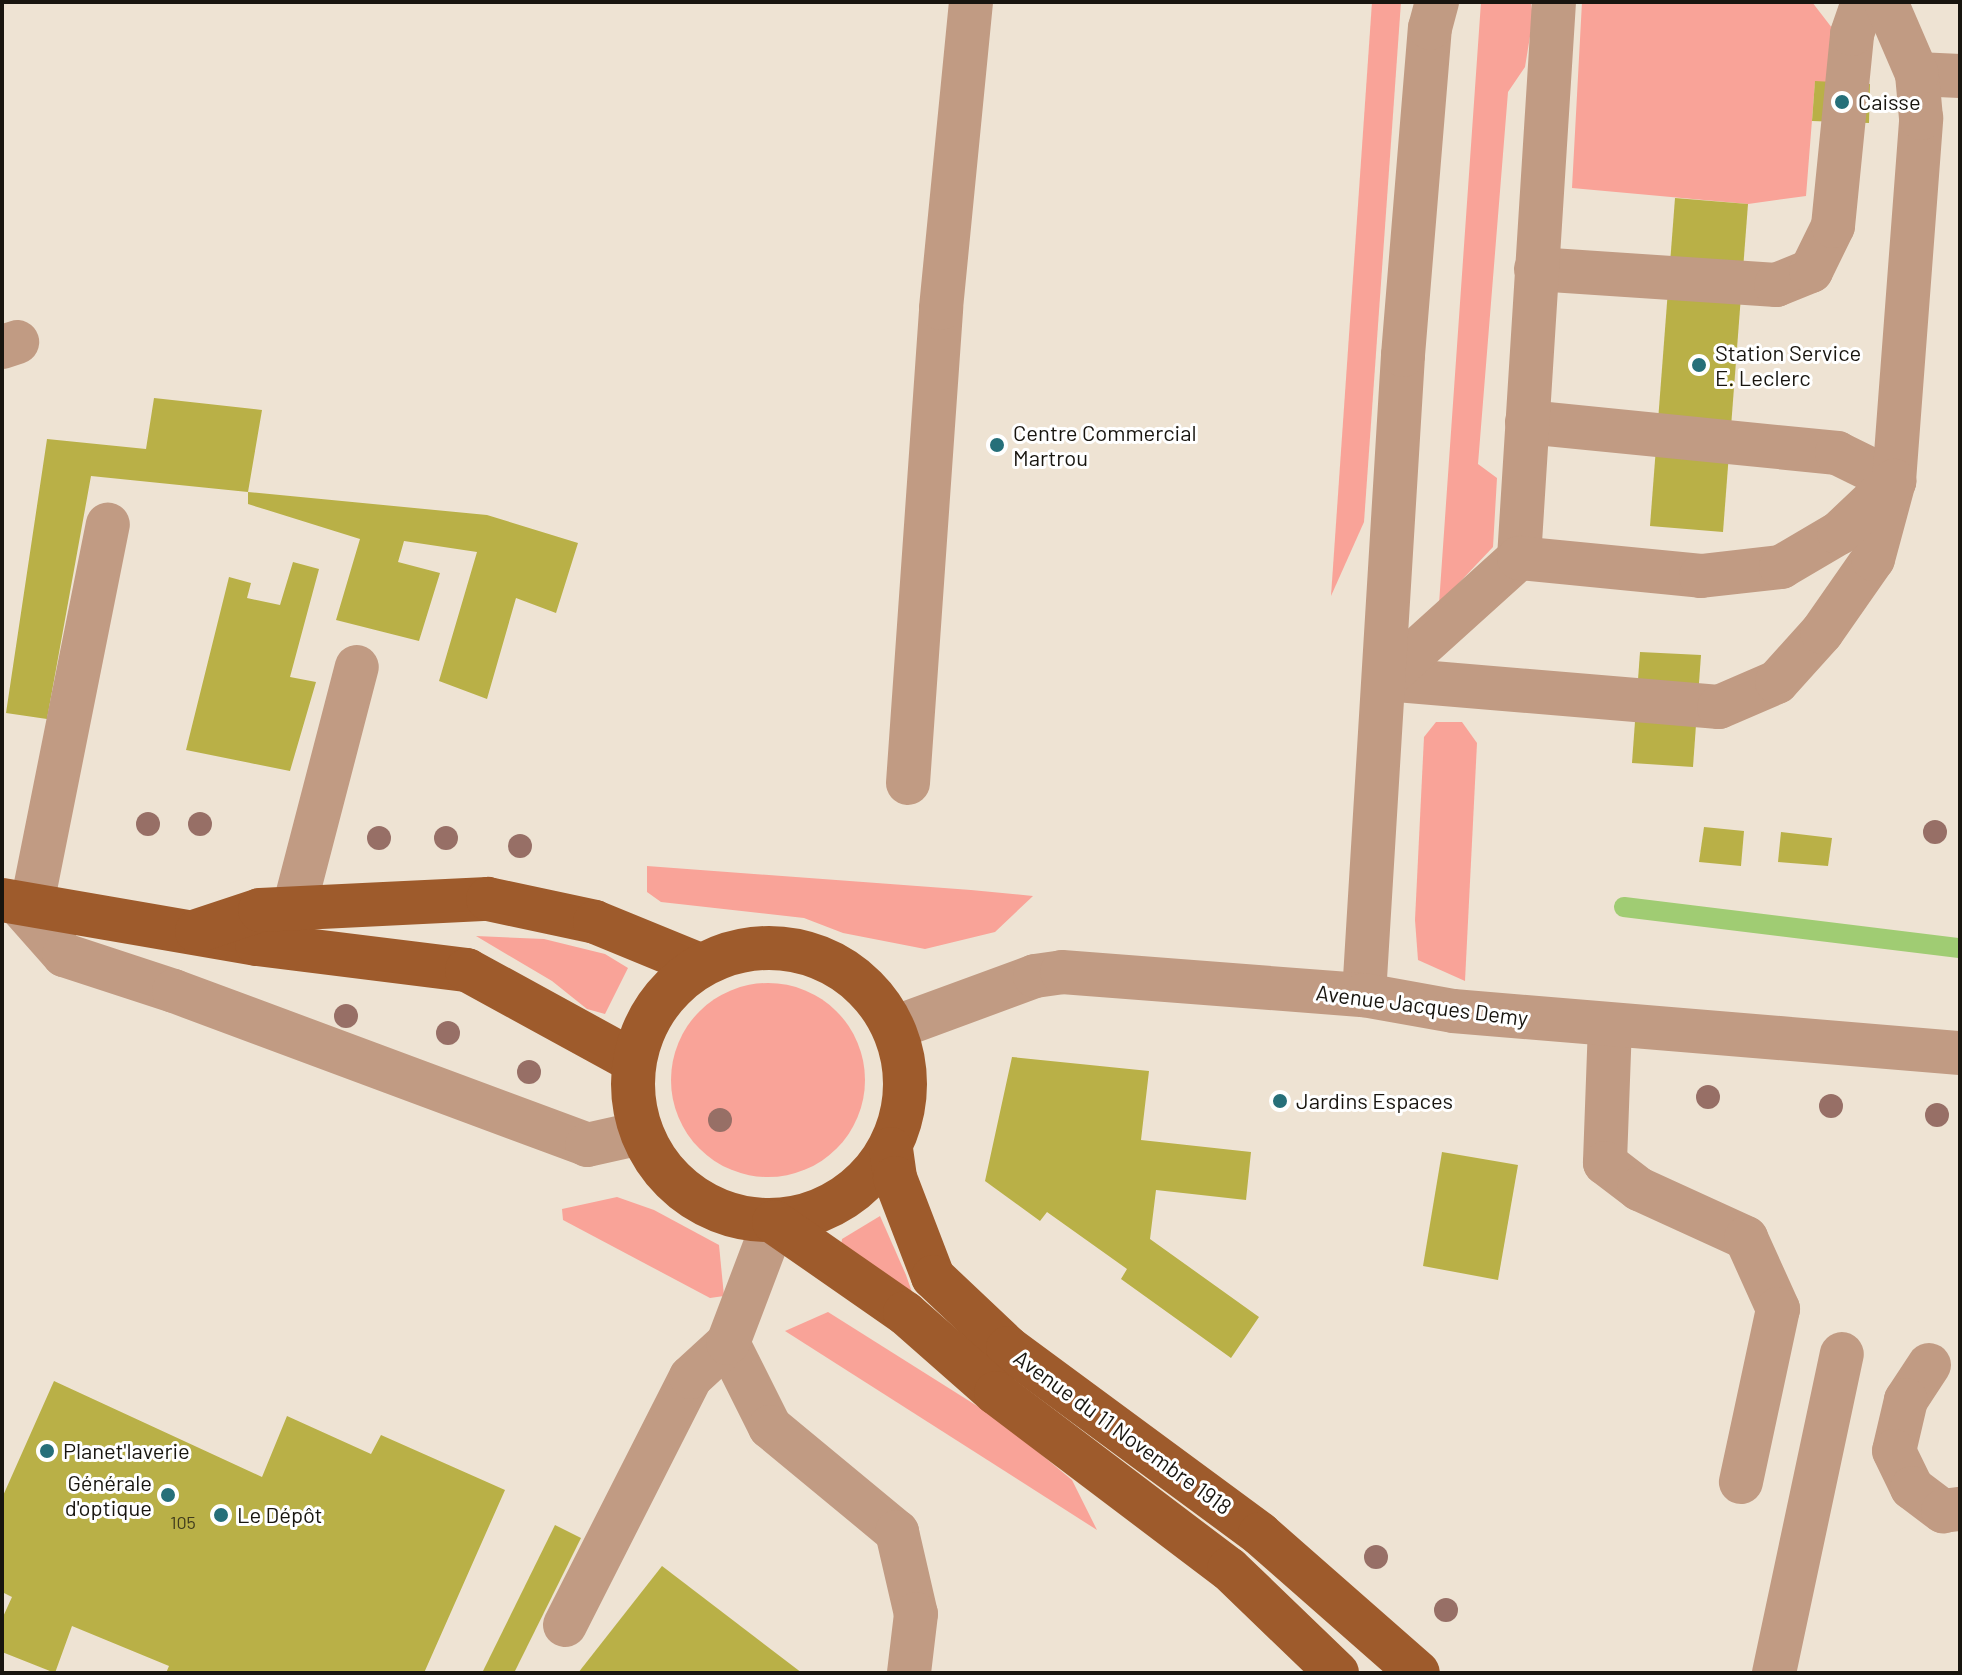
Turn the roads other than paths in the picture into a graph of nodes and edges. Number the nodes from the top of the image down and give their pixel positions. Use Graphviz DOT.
graph roads {
  1 [pos="971,2"];
  2 [pos="1437,2"];
  3 [pos="1554,2"];
  4 [pos="1863,2"];
  5 [pos="1886,2"];
  6 [pos="1917,74"];
  7 [pos="1960,76"];
  8 [pos="1536,269"];
  9 [pos="1527,422"];
  10 [pos="1894,481"];
  11 [pos="108,525"];
  12 [pos="1519,558"];
  13 [pos="357,667"];
  14 [pos="1385,679"];
  15 [pos="908,783"];
  16 [pos="17,902"];
  17 [pos="294,908"];
  18 [pos="192,932"];
  19 [pos="700,965"];
  20 [pos="1364,995"];
  21 [pos="1610,1025"];
  22 [pos="894,1028"];
  23 [pos="1960,1053"];
  24 [pos="633,1061"];
  25 [pos="641,1133"];
  26 [pos="891,1149"];
  27 [pos="774,1222"];
  28 [pos="728,1343"];
  29 [pos="1842,1354"];
  30 [pos="1929,1365"];
  31 [pos="1741,1482"];
  32 [pos="1960,1509"];
  33 [pos="1786,1611"];
  34 [pos="565,1625"];
  35 [pos="909,1673"];
  36 [pos="1337,1673"];
  37 [pos="1418,1673"];
  38 [pos="1774,1673"];
  39 [pos="1801,1673"];
  1 -- 15 [label="street"];
  2 -- 14 [label="street"];
  3 -- 8 [label="street"];
  4 -- 8 [label="street"];
  5 -- 6 [label="street"];
  6 -- 7 [label="street"];
  6 -- 10 [label="street"];
  8 -- 9 [label="street"];
  9 -- 10 [label="street"];
  9 -- 12 [label="street"];
  10 -- 12 [label="street"];
  10 -- 14 [label="street"];
  11 -- 16 [label="street"];
  12 -- 14 [label="street"];
  13 -- 17 [label="street"];
  14 -- 20 [label="street"];
  16 -- 18 [label="main road"];
  16 -- 25 [label="street"];
  17 -- 18 [label="main road"];
  17 -- 19 [label="main road"];
  18 -- 24 [label="main road"];
  19 -- 22 [label="main road"];
  19 -- 24 [label="main road"];
  20 -- 21 [label="street, Avenue Jacques Demy"];
  20 -- 22 [label="street, Avenue Jacques Demy"];
  21 -- 23 [label="street, Avenue Jacques Demy"];
  21 -- 31 [label="street"];
  22 -- 26 [label="main road"];
  24 -- 25 [label="main road"];
  25 -- 27 [label="main road"];
  26 -- 27 [label="main road"];
  26 -- 37 [label="main road, Avenue du 11 Novembre 1918"];
  27 -- 28 [label="street"];
  27 -- 36 [label="main road, Avenue du 11 Novembre 1918"];
  28 -- 34 [label="street"];
  28 -- 35 [label="street"];
  29 -- 33 [label="street"];
  30 -- 32 [label="street"];
  33 -- 38 [label="street"];
  33 -- 39 [label="street"];
}
